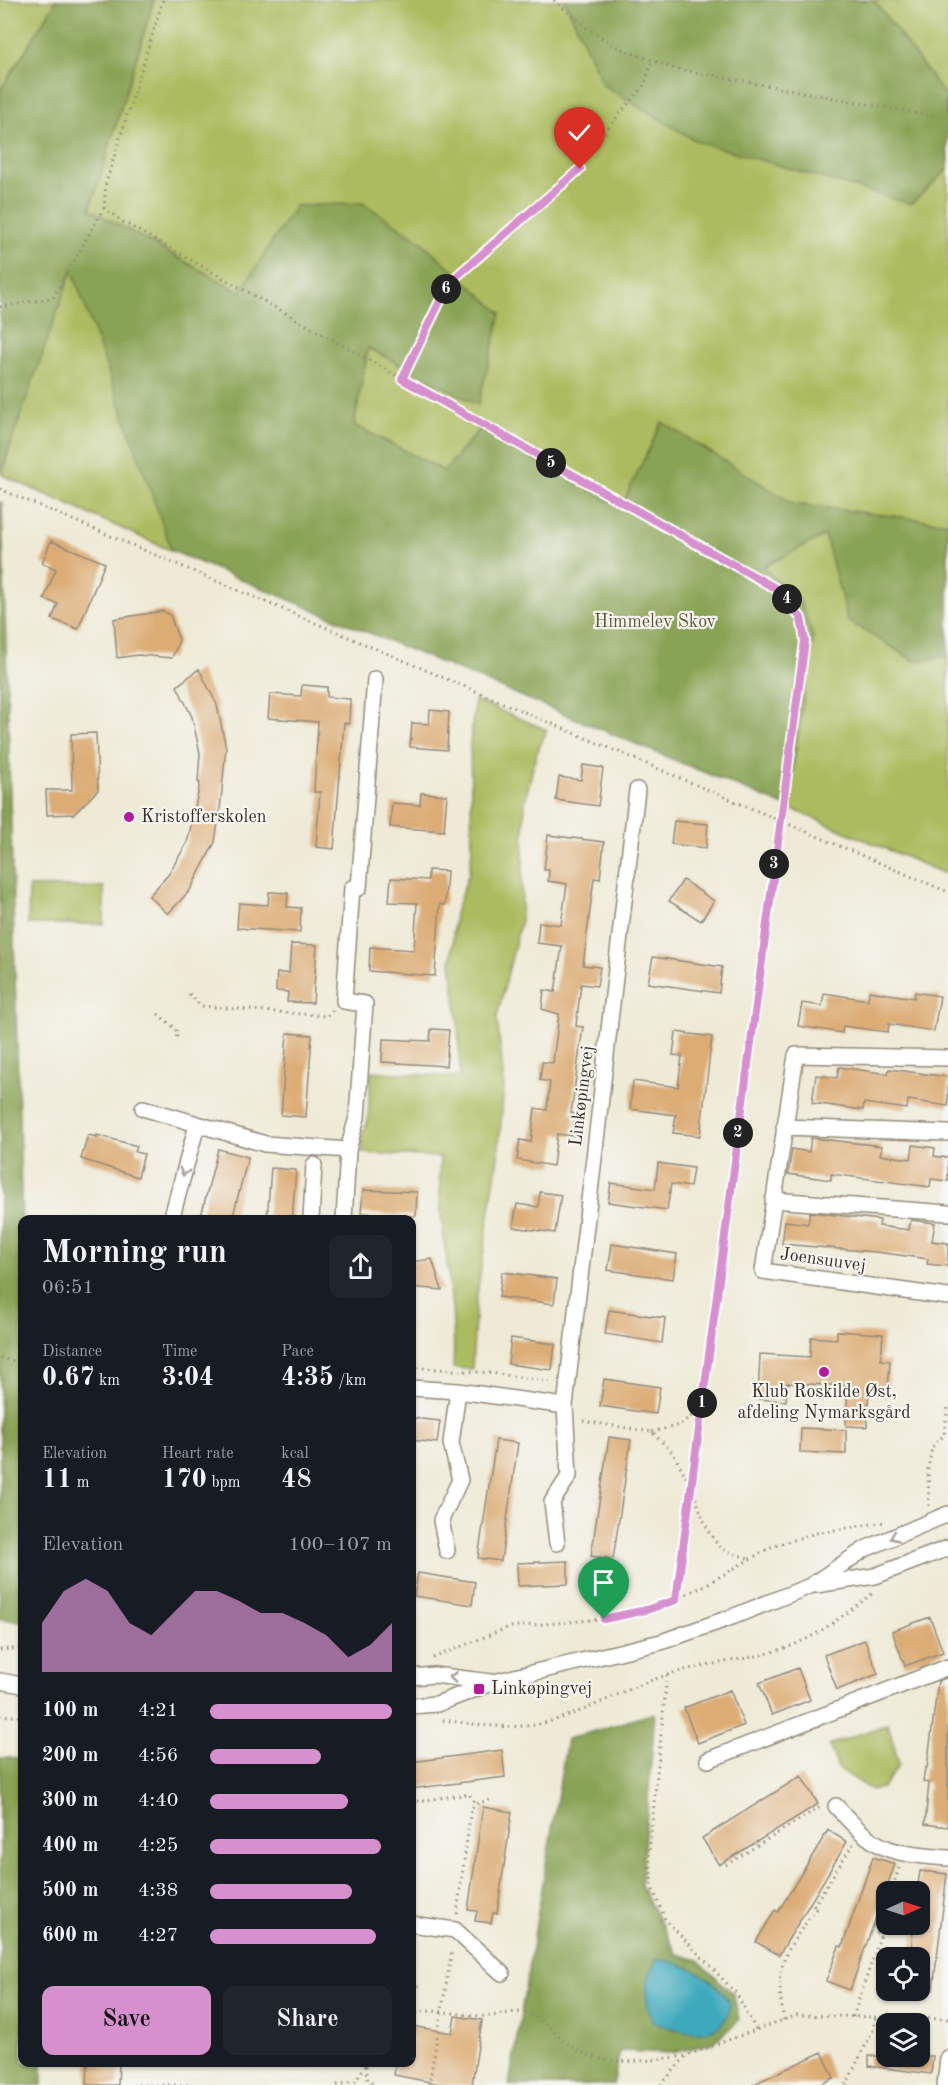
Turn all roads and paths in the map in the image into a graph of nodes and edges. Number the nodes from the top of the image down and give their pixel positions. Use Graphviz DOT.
graph roads {
  1 [pos="163,0"];
  2 [pos="554,0"];
  3 [pos="652,61"];
  4 [pos="948,119"];
  5 [pos="104,208"];
  6 [pos="0,307"];
  7 [pos="402,379"];
  8 [pos="0,489"];
  9 [pos="375,679"];
  10 [pos="638,790"];
  11 [pos="780,821"];
  12 [pos="948,892"];
  13 [pos="189,994"];
  14 [pos="344,1001"];
  15 [pos="158,1014"];
  16 [pos="177,1040"];
  17 [pos="948,1058"];
  18 [pos="143,1108"];
  19 [pos="197,1125"];
  20 [pos="784,1127"];
  21 [pos="948,1133"];
  22 [pos="348,1150"];
  23 [pos="314,1166"];
  24 [pos="773,1200"];
  25 [pos="948,1213"];
  26 [pos="172,1215"];
  27 [pos="311,1215"];
  28 [pos="344,1215"];
  29 [pos="948,1297"];
  30 [pos="0,1358"];
  31 [pos="18,1362"];
  32 [pos="416,1367"];
  33 [pos="568,1384"];
  34 [pos="416,1388"];
  35 [pos="458,1391"];
  36 [pos="565,1406"];
  37 [pos="948,1406"];
  38 [pos="701,1409"];
  39 [pos="652,1432"];
  40 [pos="691,1486"];
  41 [pos="929,1507"];
  42 [pos="943,1509"];
  43 [pos="920,1511"];
  44 [pos="894,1520"];
  45 [pos="557,1543"];
  46 [pos="948,1548"];
  47 [pos="447,1551"];
  48 [pos="750,1559"];
  49 [pos="810,1586"];
  50 [pos="872,1594"];
  51 [pos="676,1600"];
  52 [pos="18,1648"];
  53 [pos="0,1650"];
  54 [pos="428,1658"];
  55 [pos="948,1667"];
  56 [pos="667,1675"];
  57 [pos="416,1677"];
  58 [pos="494,1682"];
  59 [pos="416,1706"];
  60 [pos="0,1715"];
  61 [pos="18,1717"];
  62 [pos="432,1721"];
  63 [pos="708,1760"];
  64 [pos="416,1801"];
  65 [pos="476,1804"];
  66 [pos="836,1806"];
  67 [pos="860,1832"];
  68 [pos="904,1855"];
  69 [pos="948,1858"];
  70 [pos="726,1865"];
  71 [pos="895,1881"];
  72 [pos="416,1925"];
  73 [pos="877,1935"];
  74 [pos="502,1973"];
  75 [pos="419,1984"];
  76 [pos="416,1991"];
  77 [pos="416,2015"];
  78 [pos="853,2017"];
  79 [pos="876,2017"];
  80 [pos="930,2018"];
  81 [pos="948,2019"];
  82 [pos="784,2020"];
  83 [pos="757,2031"];
  84 [pos="687,2055"];
  85 [pos="948,2058"];
  86 [pos="365,2067"];
  87 [pos="367,2067"];
  88 [pos="138,2085"];
  89 [pos="191,2085"];
  90 [pos="337,2085"];
  91 [pos="375,2085"];
  92 [pos="661,2085"];
  93 [pos="846,2085"];
  94 [pos="945,2085"];
  1 -- 5 [label="path"];
  2 -- 3 [label="path"];
  3 -- 4 [label="path"];
  3 -- 7 [label="path"];
  5 -- 6 [label="path"];
  5 -- 7 [label="path"];
  7 -- 11 [label="path"];
  8 -- 11 [label="path"];
  9 -- 14 [label="street"];
  10 -- 33 [label="street, Linkøpingvej"];
  11 -- 12 [label="path"];
  11 -- 38 [label="path"];
  13 -- 14 [label="path"];
  14 -- 22 [label="street"];
  15 -- 16 [label="path"];
  17 -- 20 [label="street, Joensuuvej"];
  18 -- 19 [label="street"];
  19 -- 22 [label="street"];
  19 -- 26 [label="street, one-way"];
  20 -- 21 [label="street"];
  20 -- 24 [label="street, Joensuuvej"];
  22 -- 28 [label="street"];
  23 -- 27 [label="street"];
  24 -- 25 [label="street"];
  24 -- 29 [label="street, Joensuuvej"];
  30 -- 31 [label="path"];
  32 -- 33 [label="path"];
  33 -- 36 [label="street, Linkøpingvej"];
  34 -- 35 [label="street"];
  35 -- 36 [label="street"];
  35 -- 47 [label="street"];
  36 -- 39 [label="path"];
  36 -- 45 [label="street, Linkøpingvej"];
  37 -- 41 [label="path"];
  38 -- 39 [label="path"];
  38 -- 40 [label="path"];
  39 -- 40 [label="path"];
  40 -- 48 [label="path"];
  40 -- 51 [label="path"];
  41 -- 42 [label="path"];
  41 -- 43 [label="path"];
  42 -- 49 [label="street, one-way"];
  44 -- 48 [label="path"];
  46 -- 49 [label="street"];
  48 -- 51 [label="path"];
  49 -- 58 [label="street"];
  50 -- 56 [label="path"];
  51 -- 54 [label="path"];
  52 -- 53 [label="path"];
  55 -- 63 [label="street"];
  56 -- 62 [label="path"];
  56 -- 83 [label="path"];
  58 -- 57 [label="street, one-way"];
  58 -- 59 [label="street"];
  60 -- 61 [label="path"];
  64 -- 65 [label="path"];
  66 -- 67 [label="street"];
  66 -- 70 [label="path"];
  67 -- 68 [label="street"];
  67 -- 82 [label="path"];
  68 -- 69 [label="street"];
  68 -- 71 [label="path"];
  72 -- 74 [label="street"];
  73 -- 78 [label="path"];
  75 -- 76 [label="path"];
  77 -- 84 [label="path"];
  78 -- 79 [label="path"];
  78 -- 82 [label="path"];
  79 -- 93 [label="path"];
  80 -- 81 [label="path"];
  82 -- 83 [label="path"];
  83 -- 84 [label="path"];
  84 -- 92 [label="path"];
  85 -- 94 [label="street"];
  86 -- 90 [label="path"];
  87 -- 91 [label="path"];
  88 -- 89 [label="path"];
}
